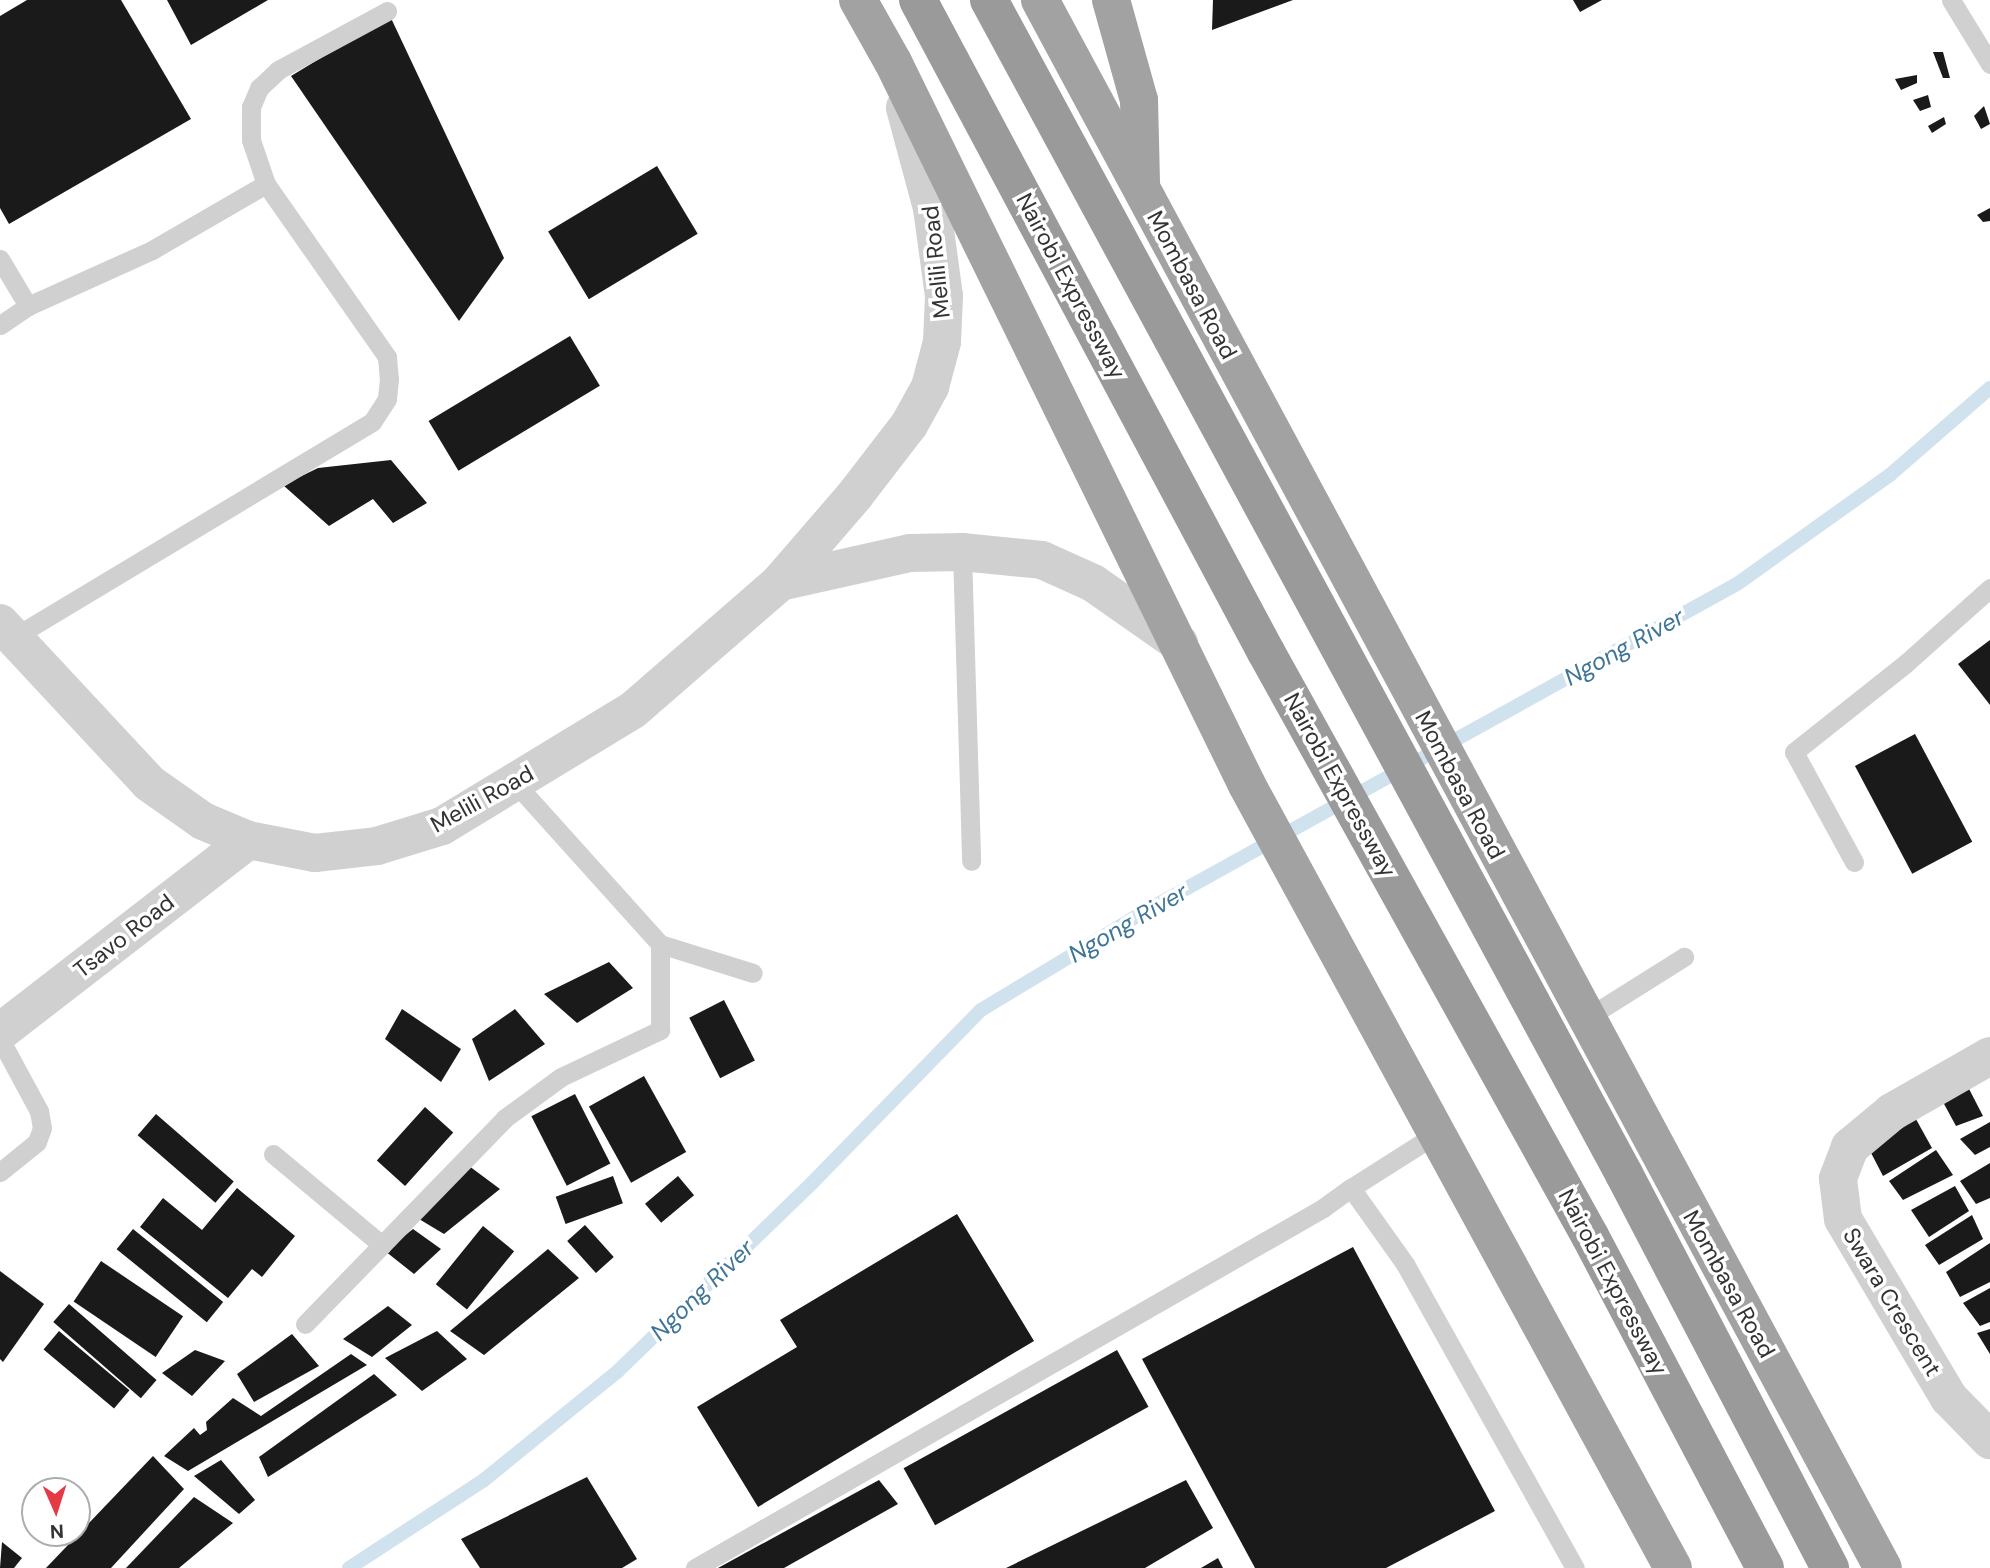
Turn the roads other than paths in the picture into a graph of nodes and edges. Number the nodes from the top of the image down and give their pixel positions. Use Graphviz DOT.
graph roads {
  1 [pos="858,0"];
  2 [pos="918,0"];
  3 [pos="989,0"];
  4 [pos="1040,0"];
  5 [pos="1111,0"];
  6 [pos="1951,0"];
  7 [pos="387,12"];
  8 [pos="893,62"];
  9 [pos="1990,64"];
  10 [pos="266,184"];
  11 [pos="1141,190"];
  12 [pos="0,260"];
  13 [pos="28,306"];
  14 [pos="0,325"];
  15 [pos="962,552"];
  16 [pos="780,582"];
  17 [pos="1990,588"];
  18 [pos="6,631"];
  19 [pos="1179,643"];
  20 [pos="515,783"];
  21 [pos="248,840"];
  22 [pos="971,861"];
  23 [pos="1854,862"];
  24 [pos="660,944"];
  25 [pos="1684,957"];
  26 [pos="753,973"];
  27 [pos="1585,1019"];
  28 [pos="0,1032"];
  29 [pos="0,1039"];
  30 [pos="1990,1056"];
  31 [pos="1436,1135"];
  32 [pos="273,1154"];
  33 [pos="0,1172"];
  34 [pos="1352,1188"];
  35 [pos="382,1245"];
  36 [pos="305,1324"];
  37 [pos="1990,1440"];
  38 [pos="695,1568"];
  39 [pos="1575,1568"];
  40 [pos="1673,1568"];
  41 [pos="1765,1568"];
  42 [pos="1830,1568"];
  43 [pos="1883,1568"];
  1 -- 8 [label="highway"];
  2 -- 41 [label="highway, Nairobi Expressway"];
  3 -- 42 [label="highway"];
  4 -- 11 [label="highway, Mombasa Road"];
  5 -- 11 [label="highway"];
  6 -- 9 [label="lane"];
  7 -- 10 [label="lane"];
  8 -- 16 [label="street, Melili Road"];
  8 -- 19 [label="highway"];
  10 -- 13 [label="lane"];
  10 -- 18 [label="lane"];
  11 -- 27 [label="highway, Mombasa Road"];
  12 -- 13 [label="lane"];
  13 -- 14 [label="lane"];
  15 -- 16 [label="street, Melili Road"];
  15 -- 19 [label="street, Melili Road"];
  15 -- 22 [label="lane"];
  16 -- 20 [label="street, Melili Road"];
  17 -- 23 [label="lane"];
  18 -- 21 [label="street, Melili Road"];
  19 -- 31 [label="highway"];
  20 -- 21 [label="street, Melili Road"];
  20 -- 24 [label="lane"];
  21 -- 28 [label="street, Tsavo Road"];
  24 -- 26 [label="lane"];
  24 -- 35 [label="lane"];
  25 -- 27 [label="lane"];
  27 -- 43 [label="highway, Mombasa Road"];
  29 -- 33 [label="lane"];
  30 -- 37 [label="street, Swara Crescent"];
  31 -- 34 [label="lane"];
  31 -- 40 [label="highway"];
  32 -- 35 [label="lane"];
  34 -- 38 [label="lane"];
  34 -- 39 [label="lane"];
  35 -- 36 [label="lane"];
}
